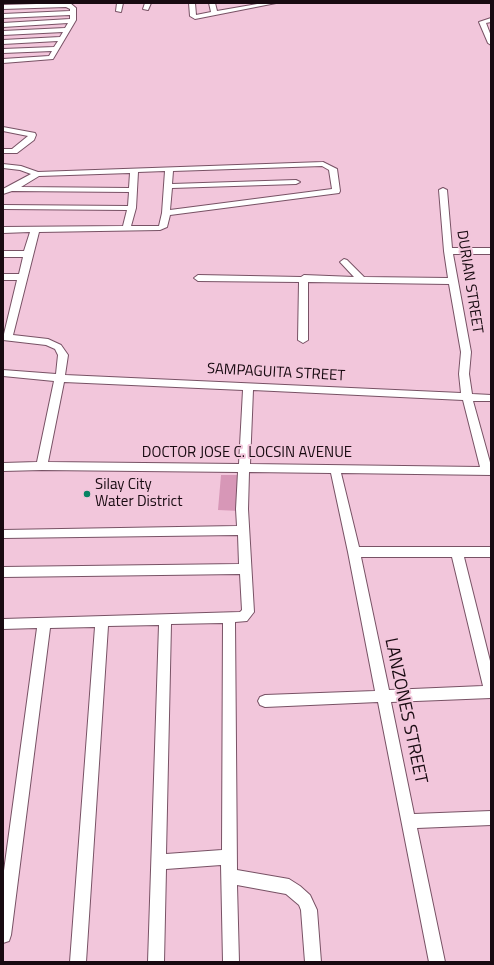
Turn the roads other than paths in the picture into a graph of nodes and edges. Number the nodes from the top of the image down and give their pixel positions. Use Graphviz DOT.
graph roads {
  1 [pos="120,3"];
  2 [pos="192,3"];
  3 [pos="212,3"];
  4 [pos="273,3"];
  5 [pos="67,4"];
  6 [pos="35,5"];
  7 [pos="253,5"];
  8 [pos="232,6"];
  9 [pos="3,7"];
  10 [pos="119,11"];
  11 [pos="73,13"];
  12 [pos="214,14"];
  13 [pos="3,16"];
  14 [pos="491,20"];
  15 [pos="72,21"];
  16 [pos="3,25"];
  17 [pos="67,30"];
  18 [pos="3,33"];
  19 [pos="62,39"];
  20 [pos="3,42"];
  21 [pos="491,43"];
  22 [pos="56,50"];
  23 [pos="3,51"];
  24 [pos="3,61"];
  25 [pos="3,129"];
  26 [pos="3,152"];
  27 [pos="3,166"];
  28 [pos="169,169"];
  29 [pos="134,171"];
  30 [pos="296,173"];
  31 [pos="37,174"];
  32 [pos="168,186"];
  33 [pos="134,190"];
  34 [pos="443,190"];
  35 [pos="7,191"];
  36 [pos="299,197"];
  37 [pos="3,207"];
  38 [pos="132,208"];
  39 [pos="166,213"];
  40 [pos="126,229"];
  41 [pos="3,230"];
  42 [pos="35,230"];
  43 [pos="448,251"];
  44 [pos="491,251"];
  45 [pos="3,254"];
  46 [pos="28,254"];
  47 [pos="344,262"];
  48 [pos="3,277"];
  49 [pos="22,277"];
  50 [pos="198,278"];
  51 [pos="304,278"];
  52 [pos="361,279"];
  53 [pos="453,281"];
  54 [pos="5,337"];
  55 [pos="303,340"];
  56 [pos="3,373"];
  57 [pos="60,378"];
  58 [pos="248,387"];
  59 [pos="467,397"];
  60 [pos="491,398"];
  61 [pos="42,466"];
  62 [pos="3,467"];
  63 [pos="245,469"];
  64 [pos="335,469"];
  65 [pos="489,471"];
  66 [pos="244,530"];
  67 [pos="3,534"];
  68 [pos="354,552"];
  69 [pos="457,552"];
  70 [pos="491,552"];
  71 [pos="245,568"];
  72 [pos="3,572"];
  73 [pos="229,617"];
  74 [pos="165,619"];
  75 [pos="102,621"];
  76 [pos="3,624"];
  77 [pos="44,624"];
  78 [pos="491,692"];
  79 [pos="383,695"];
  80 [pos="265,701"];
  81 [pos="491,818"];
  82 [pos="410,821"];
  83 [pos="229,857"];
  84 [pos="159,862"];
  85 [pos="229,876"];
  86 [pos="3,935"];
  87 [pos="78,962"];
  88 [pos="156,962"];
  89 [pos="231,962"];
  90 [pos="313,962"];
  91 [pos="437,962"];
  1 -- 10 [label="street"];
  2 -- 12 [label="street"];
  3 -- 12 [label="street"];
  4 -- 7 [label="street"];
  5 -- 6 [label="street"];
  5 -- 11 [label="street"];
  6 -- 9 [label="street"];
  7 -- 8 [label="street"];
  8 -- 12 [label="street"];
  11 -- 13 [label="street"];
  11 -- 15 [label="street"];
  14 -- 21 [label="street"];
  15 -- 16 [label="street"];
  15 -- 17 [label="street"];
  17 -- 18 [label="street"];
  17 -- 19 [label="street"];
  19 -- 20 [label="street"];
  19 -- 22 [label="street"];
  22 -- 23 [label="street"];
  22 -- 24 [label="street"];
  25 -- 26 [label="street"];
  27 -- 31 [label="street"];
  28 -- 29 [label="street"];
  28 -- 30 [label="street"];
  28 -- 32 [label="street"];
  29 -- 31 [label="street"];
  29 -- 33 [label="street"];
  30 -- 32 [label="street"];
  30 -- 36 [label="street"];
  30 -- 36 [label="street"];
  31 -- 35 [label="street"];
  32 -- 39 [label="street"];
  33 -- 35 [label="street"];
  33 -- 38 [label="street"];
  34 -- 43 [label="street, DURIAN STREET"];
  36 -- 39 [label="street"];
  37 -- 38 [label="street"];
  38 -- 40 [label="street"];
  39 -- 40 [label="street"];
  40 -- 42 [label="street"];
  41 -- 42 [label="street"];
  42 -- 46 [label="street"];
  43 -- 44 [label="street"];
  43 -- 53 [label="street, DURIAN STREET"];
  45 -- 46 [label="street"];
  46 -- 49 [label="street"];
  47 -- 52 [label="street"];
  48 -- 49 [label="street"];
  49 -- 54 [label="street"];
  50 -- 51 [label="street"];
  51 -- 52 [label="street"];
  51 -- 55 [label="street"];
  52 -- 53 [label="street"];
  53 -- 59 [label="street, DURIAN STREET"];
  54 -- 57 [label="street"];
  56 -- 57 [label="street, SAMPAGUITA STREET"];
  57 -- 58 [label="street, SAMPAGUITA STREET"];
  57 -- 61 [label="street"];
  58 -- 59 [label="street, SAMPAGUITA STREET"];
  58 -- 63 [label="street"];
  59 -- 60 [label="street, SAMPAGUITA STREET"];
  59 -- 65 [label="street, DURIAN STREET"];
  61 -- 62 [label="street, DOCTOR JOSE C. LOCSIN AVENUE"];
  61 -- 63 [label="street, DOCTOR JOSE C. LOCSIN AVENUE"];
  63 -- 64 [label="street, DOCTOR JOSE C. LOCSIN AVENUE"];
  63 -- 66 [label="street"];
  64 -- 65 [label="street, DOCTOR JOSE C. LOCSIN AVENUE"];
  64 -- 68 [label="street, LANZONES STREET"];
  66 -- 67 [label="street"];
  66 -- 71 [label="street"];
  68 -- 69 [label="street"];
  68 -- 79 [label="street, LANZONES STREET"];
  69 -- 70 [label="street"];
  69 -- 78 [label="street"];
  71 -- 72 [label="street"];
  71 -- 73 [label="street"];
  73 -- 74 [label="street"];
  73 -- 83 [label="street"];
  74 -- 75 [label="street"];
  74 -- 84 [label="street"];
  75 -- 77 [label="street"];
  75 -- 87 [label="street"];
  76 -- 77 [label="street"];
  77 -- 86 [label="street"];
  78 -- 79 [label="street"];
  79 -- 80 [label="street"];
  79 -- 82 [label="street, LANZONES STREET"];
  81 -- 82 [label="street"];
  82 -- 91 [label="street, LANZONES STREET"];
  83 -- 84 [label="street"];
  83 -- 85 [label="street"];
  84 -- 88 [label="street"];
  85 -- 89 [label="street"];
  85 -- 90 [label="street"];
}
